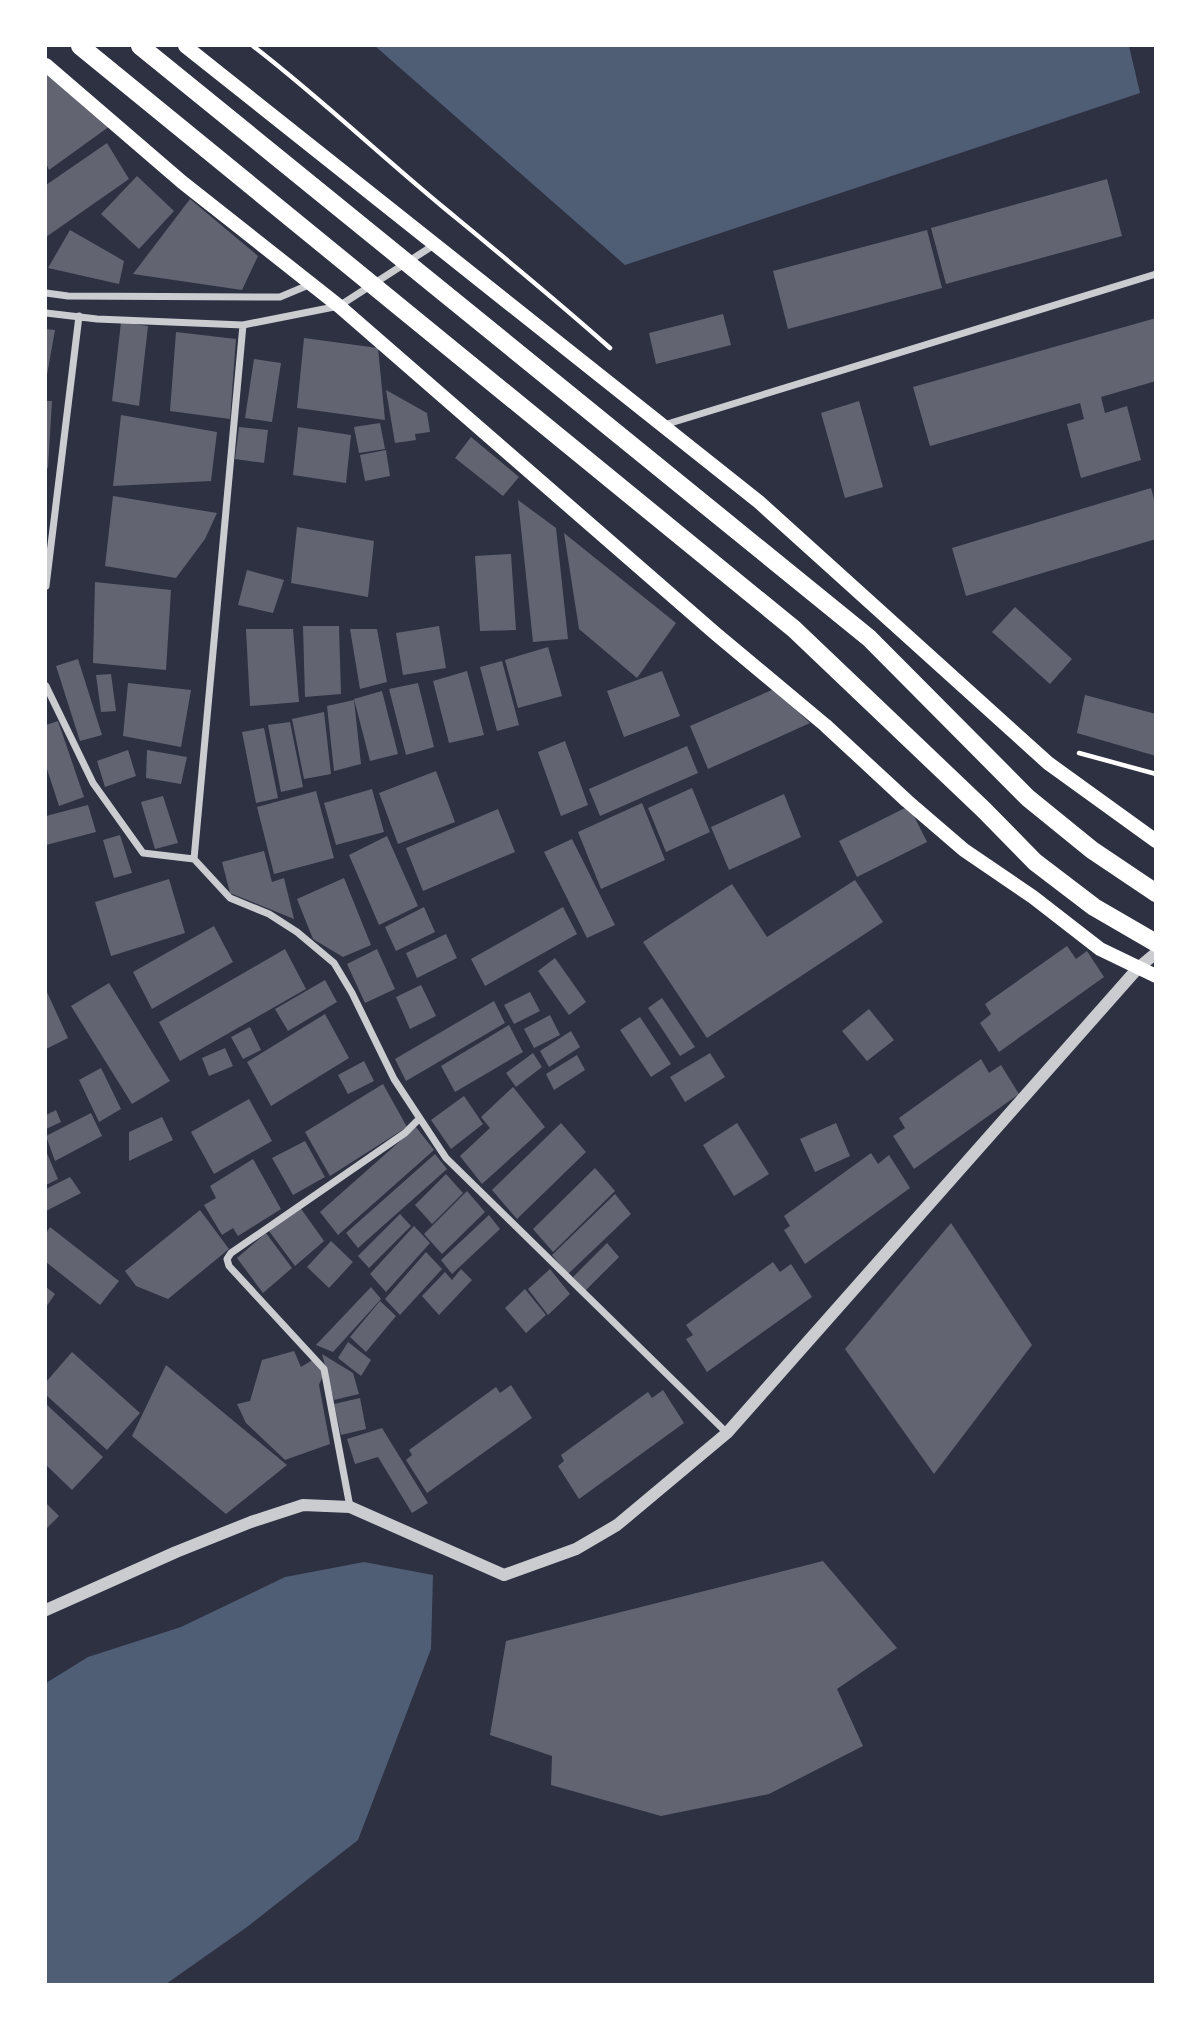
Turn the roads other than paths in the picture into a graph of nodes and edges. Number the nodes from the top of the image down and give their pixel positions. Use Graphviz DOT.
graph roads {
  1 [pos="80,46"];
  2 [pos="140,46"];
  3 [pos="185,46"];
  4 [pos="46,65"];
  5 [pos="435,244"];
  6 [pos="1156,274"];
  7 [pos="311,284"];
  8 [pos="46,293"];
  9 [pos="339,306"];
  10 [pos="46,313"];
  11 [pos="79,316"];
  12 [pos="243,326"];
  13 [pos="664,425"];
  14 [pos="46,586"];
  15 [pos="46,686"];
  16 [pos="1156,841"];
  17 [pos="194,859"];
  18 [pos="1156,894"];
  19 [pos="1156,943"];
  20 [pos="1156,953"];
  21 [pos="1138,968"];
  22 [pos="1156,976"];
  23 [pos="419,1119"];
  24 [pos="727,1433"];
  25 [pos="350,1507"];
  26 [pos="46,1610"];
  1 -- 19 [label="main road"];
  2 -- 18 [label="main road"];
  3 -- 5 [label="main road"];
  4 -- 7 [label="main road"];
  5 -- 9 [label="street"];
  5 -- 13 [label="main road"];
  6 -- 13 [label="street"];
  7 -- 8 [label="street"];
  7 -- 9 [label="main road"];
  9 -- 12 [label="street"];
  9 -- 21 [label="main road"];
  10 -- 11 [label="street"];
  11 -- 12 [label="street"];
  11 -- 14 [label="street"];
  12 -- 17 [label="street"];
  13 -- 16 [label="main road"];
  15 -- 17 [label="street"];
  17 -- 23 [label="street"];
  20 -- 21 [label="street"];
  21 -- 22 [label="main road"];
  21 -- 24 [label="street"];
  23 -- 24 [label="street"];
  23 -- 25 [label="street"];
  24 -- 25 [label="street"];
  25 -- 26 [label="street"];
}
